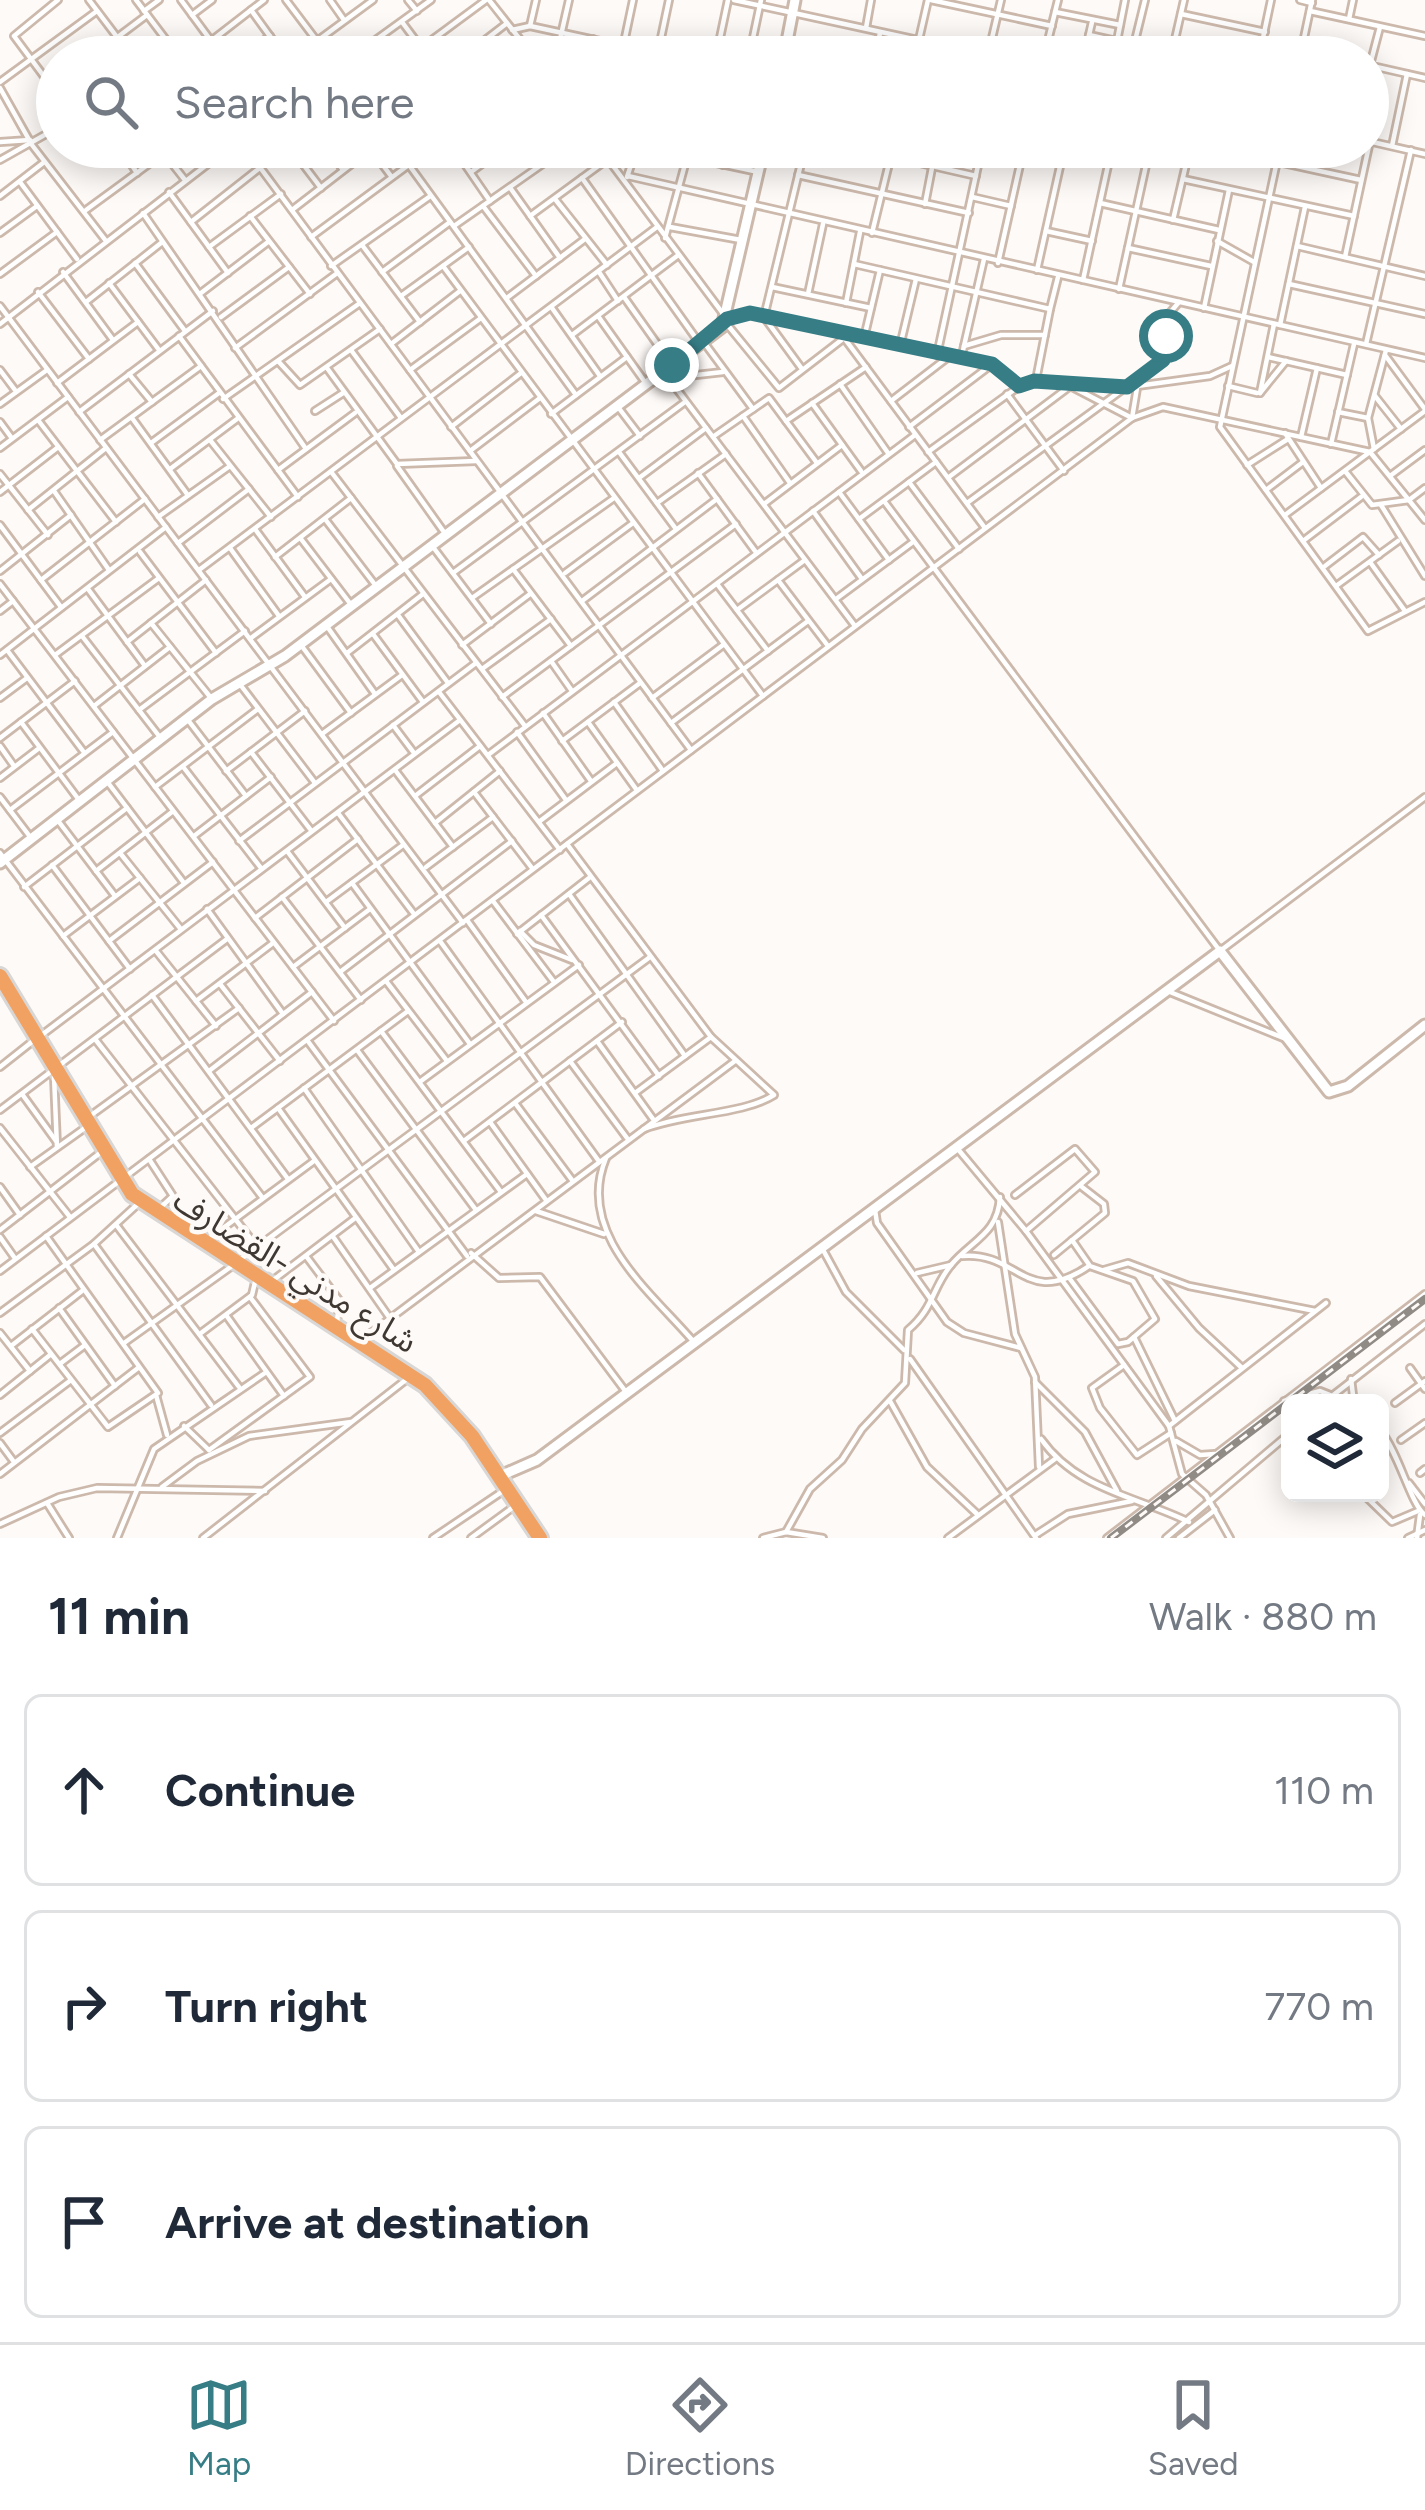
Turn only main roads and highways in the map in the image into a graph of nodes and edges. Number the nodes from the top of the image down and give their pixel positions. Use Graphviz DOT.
graph roads {
  1 [pos="795,0"];
  2 [pos="788,36"];
  3 [pos="760,168"];
  4 [pos="2,858"];
  5 [pos="0,976"];
  6 [pos="1425,1025"];
  7 [pos="502,1483"];
  8 [pos="540,1538"];
  1 -- 2 [label="main road"];
  3 -- 4 [label="main road"];
  5 -- 7 [label="highway, شارع مدني -القضارف"];
  6 -- 7 [label="main road"];
  7 -- 8 [label="highway, شارع مدني -القضارف"];
}
